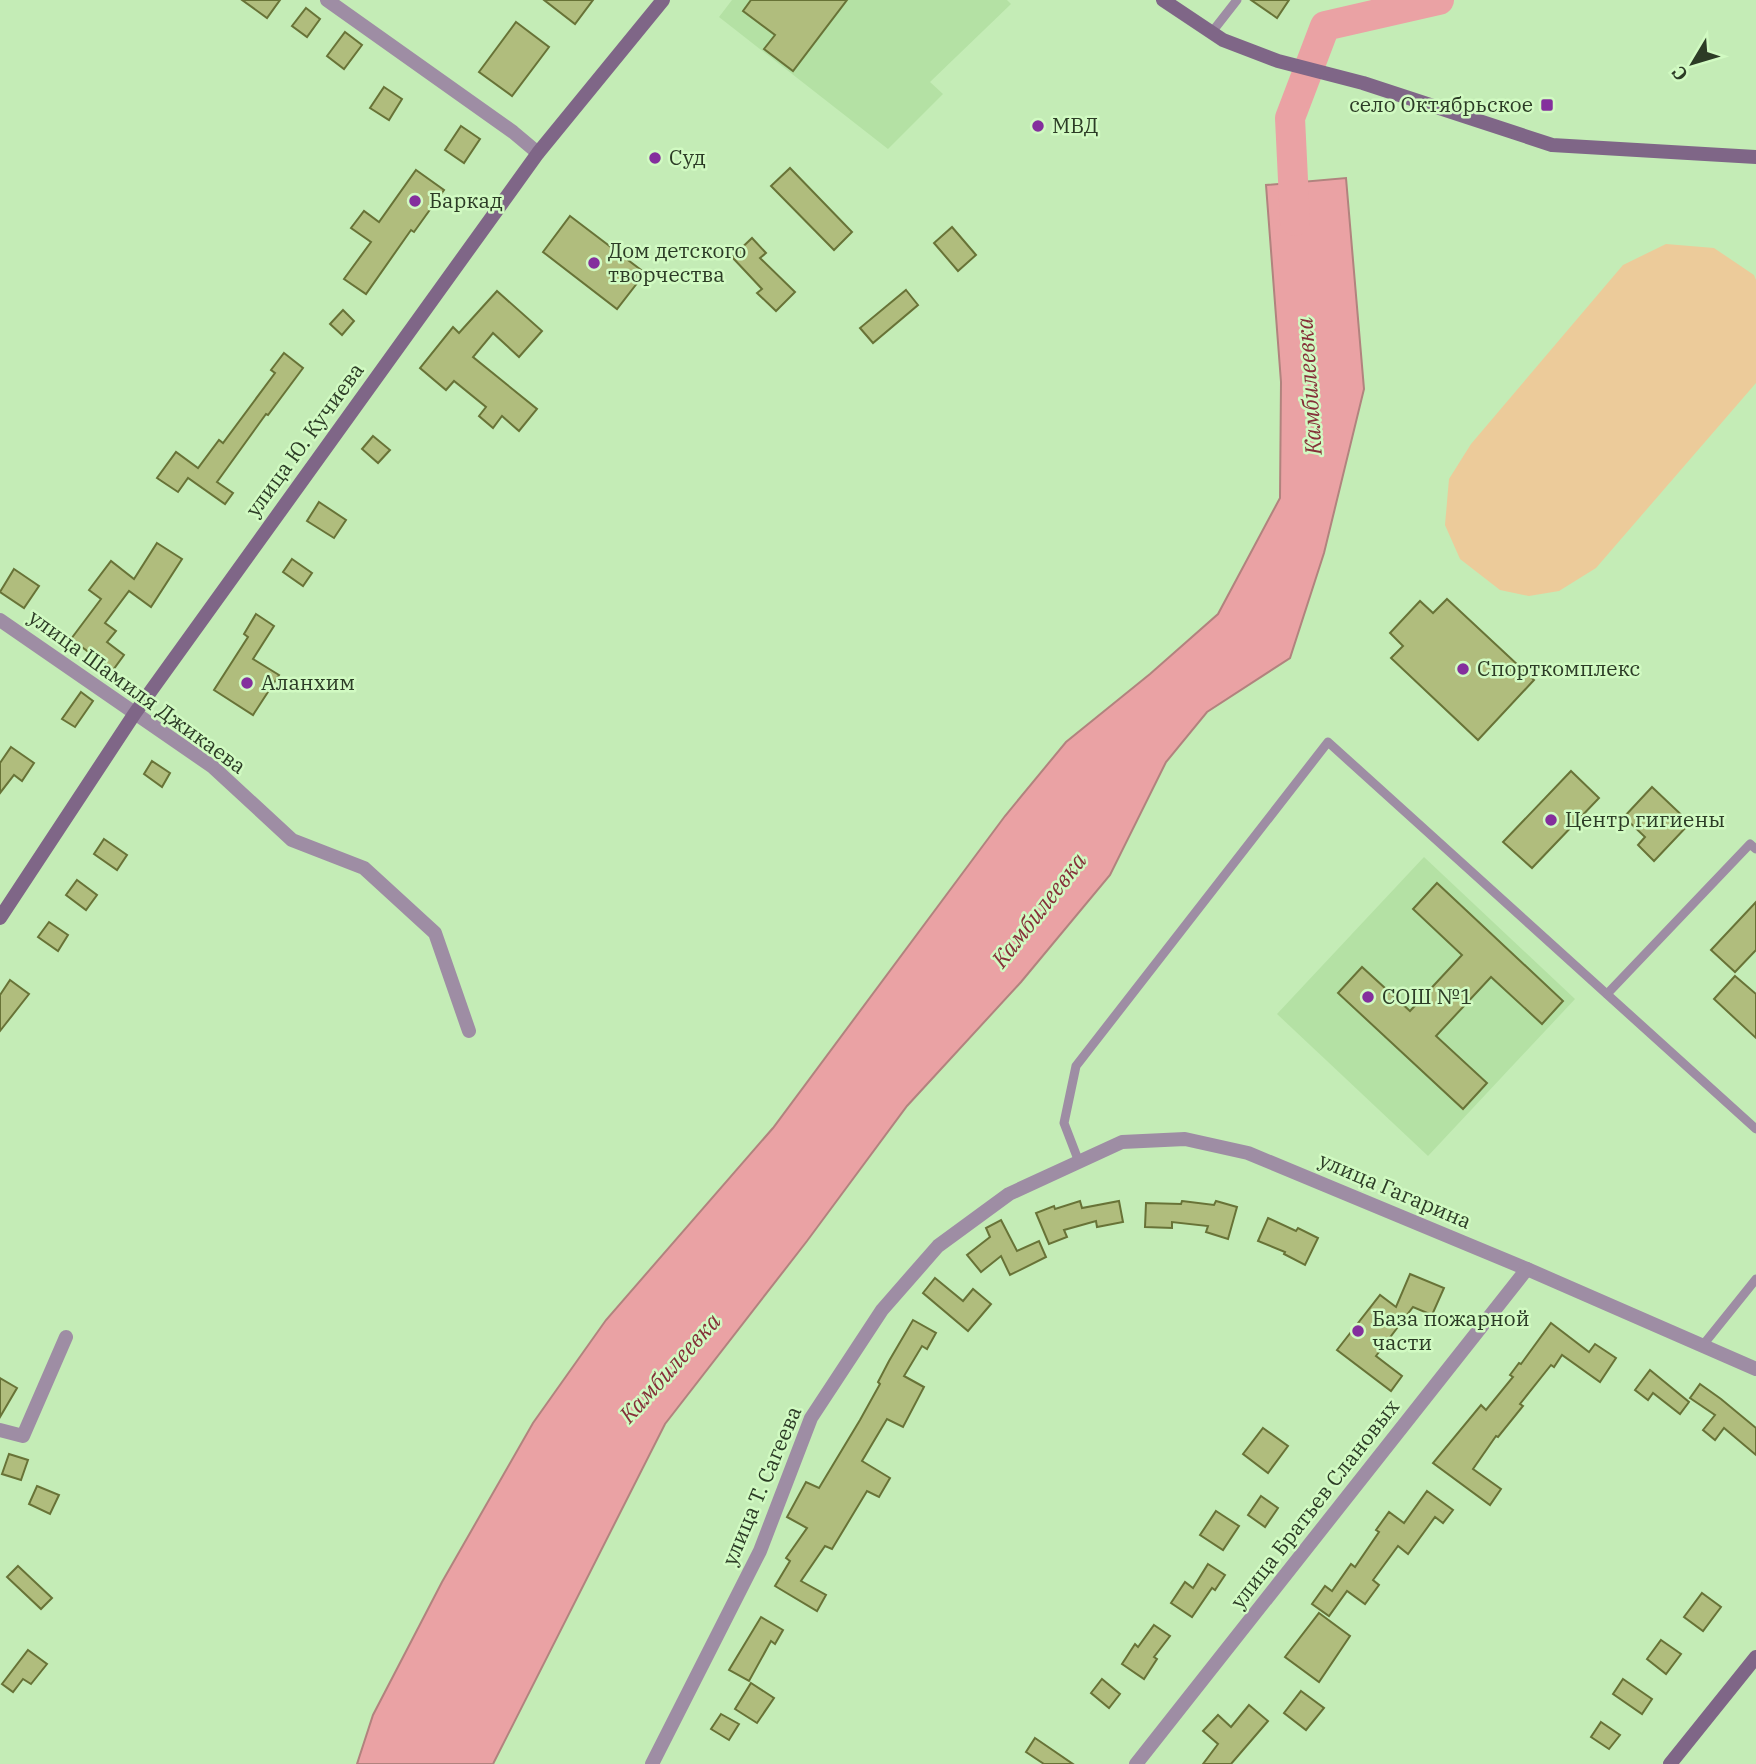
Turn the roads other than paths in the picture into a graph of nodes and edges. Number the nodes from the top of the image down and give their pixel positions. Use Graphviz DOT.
graph roads {
  1 [pos="327,0"];
  2 [pos="663,0"];
  3 [pos="1163,0"];
  4 [pos="1237,0"];
  5 [pos="1212,32"];
  6 [pos="538,153"];
  7 [pos="1756,157"];
  8 [pos="0,620"];
  9 [pos="135,713"];
  10 [pos="1756,849"];
  11 [pos="0,918"];
  12 [pos="1606,994"];
  13 [pos="468,1031"];
  14 [pos="1756,1129"];
  15 [pos="1079,1162"];
  16 [pos="1009,1194"];
  17 [pos="1527,1269"];
  18 [pos="1756,1279"];
  19 [pos="66,1336"];
  20 [pos="1703,1345"];
  21 [pos="1756,1369"];
  22 [pos="0,1430"];
  23 [pos="1756,1657"];
  24 [pos="652,1764"];
  25 [pos="1136,1764"];
  26 [pos="1670,1764"];
  1 -- 6 [label="street"];
  2 -- 6 [label="street, улица Ю. Кучиева"];
  3 -- 5 [label="street"];
  4 -- 5 [label="lane"];
  5 -- 7 [label="street"];
  6 -- 9 [label="street, улица Ю. Кучиева"];
  8 -- 9 [label="street, улица Шамиля Джикаева"];
  9 -- 11 [label="street, улица Ю. Кучиева"];
  9 -- 13 [label="street, улица Шамиля Джикаева"];
  10 -- 12 [label="lane"];
  12 -- 14 [label="lane"];
  12 -- 15 [label="lane"];
  15 -- 16 [label="street, улица Гагарина"];
  15 -- 17 [label="street, улица Гагарина"];
  16 -- 24 [label="street, улица Т. Сагеева"];
  17 -- 20 [label="street, улица Гагарина"];
  17 -- 25 [label="street, улица Братьев Слановых"];
  18 -- 20 [label="lane"];
  19 -- 22 [label="street"];
  20 -- 21 [label="street, улица Гагарина"];
  23 -- 26 [label="street"];
}
